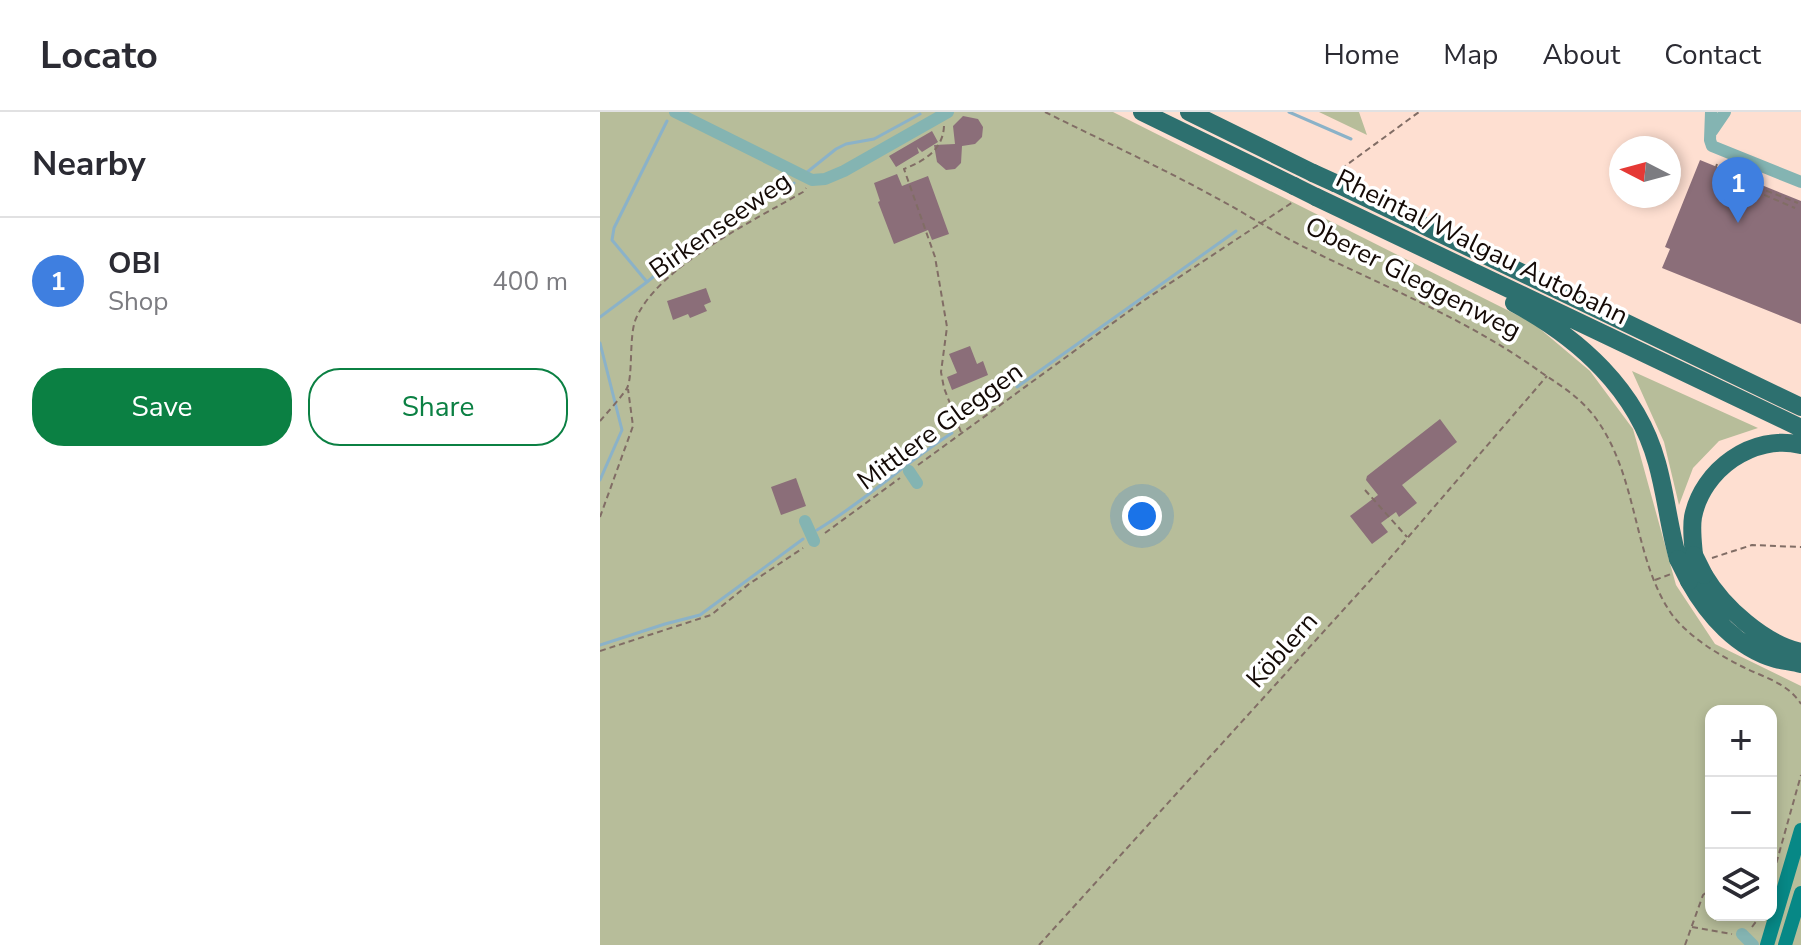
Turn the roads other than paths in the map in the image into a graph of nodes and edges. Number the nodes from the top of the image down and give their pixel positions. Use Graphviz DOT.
graph roads {
  1 [pos="675,112"];
  2 [pos="1142,112"];
  3 [pos="1189,112"];
  4 [pos="1711,112"];
  5 [pos="1725,112"];
  6 [pos="946,114"];
  7 [pos="1712,131"];
  8 [pos="1801,182"];
  9 [pos="1459,265"];
  10 [pos="1801,407"];
  11 [pos="1801,428"];
  12 [pos="1801,445"];
  13 [pos="909,471"];
  14 [pos="917,483"];
  15 [pos="805,521"];
  16 [pos="814,541"];
  17 [pos="1691,567"];
  18 [pos="1801,644"];
  19 [pos="1777,650"];
  20 [pos="1801,652"];
  21 [pos="1801,664"];
  22 [pos="1801,674"];
  23 [pos="1801,830"];
  24 [pos="1801,893"];
  25 [pos="1742,934"];
  26 [pos="1753,945"];
  27 [pos="1767,945"];
  28 [pos="1785,945"];
  1 -- 6 [label="street"];
  2 -- 9 [label="highway, Rheintal/Walgau Autobahn, bridge"];
  3 -- 10 [label="highway, Rheintal/Walgau Autobahn, bridge"];
  4 -- 7 [label="street"];
  5 -- 7 [label="street"];
  7 -- 8 [label="street"];
  9 -- 11 [label="highway, Rheintal/Walgau Autobahn"];
  9 -- 17 [label="highway"];
  12 -- 17 [label="highway"];
  13 -- 14 [label="street"];
  15 -- 16 [label="street"];
  17 -- 19 [label="highway"];
  18 -- 19 [label="highway"];
  19 -- 20 [label="highway"];
  19 -- 21 [label="highway"];
  19 -- 22 [label="main road"];
  23 -- 27 [label="main road"];
  24 -- 28 [label="main road"];
  25 -- 26 [label="street"];
}
